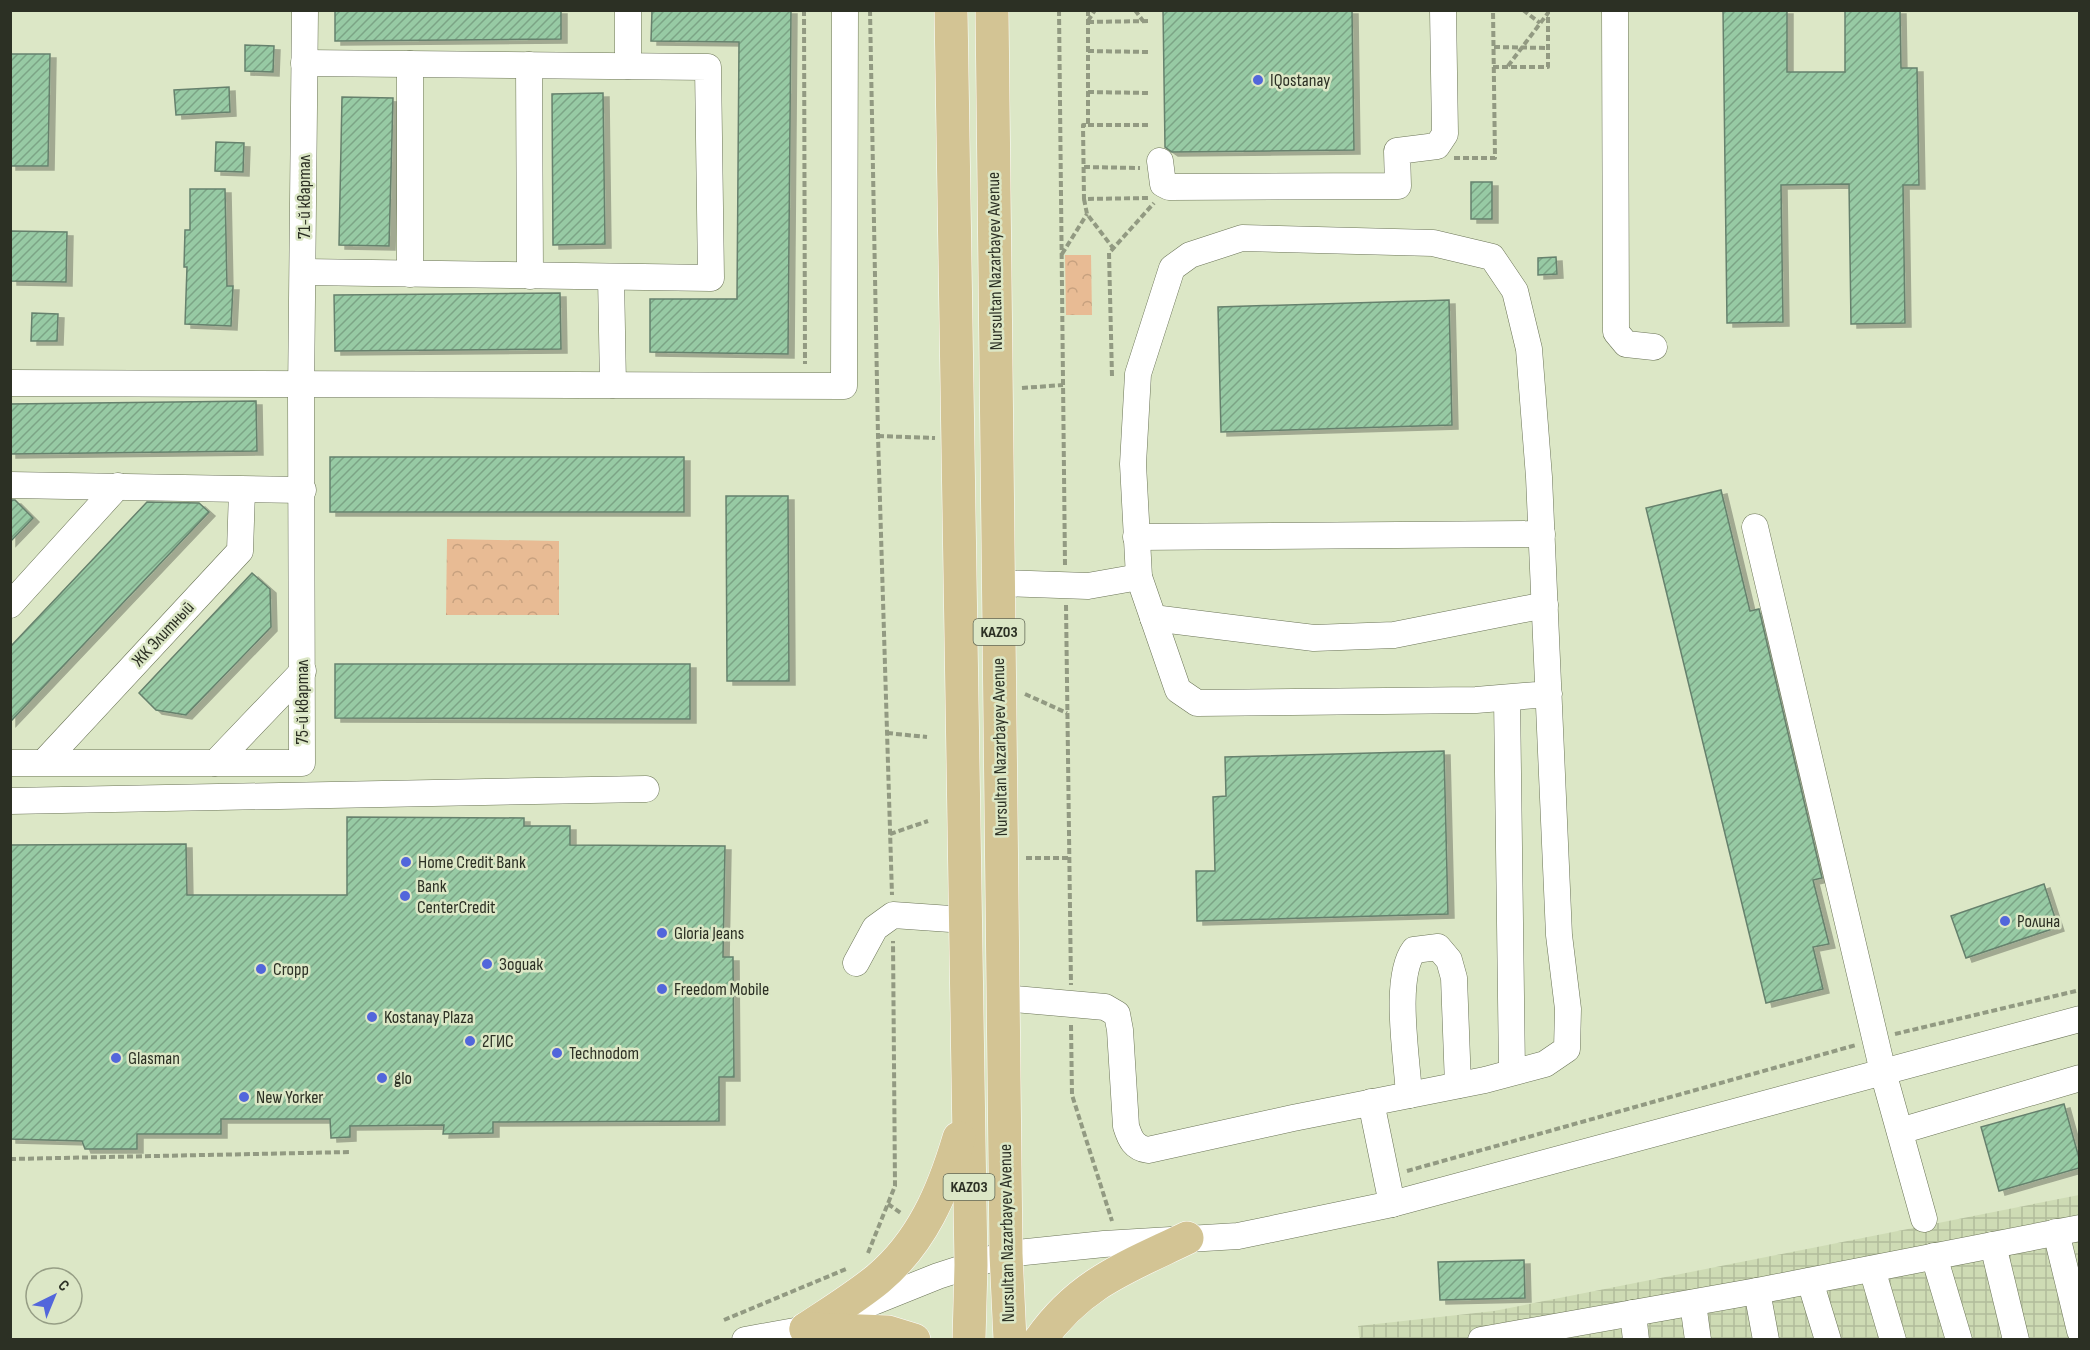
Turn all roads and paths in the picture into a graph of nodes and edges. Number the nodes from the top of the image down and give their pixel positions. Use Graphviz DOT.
graph roads {
  1 [pos="305,10"];
  2 [pos="628,10"];
  3 [pos="845,10"];
  4 [pos="870,10"];
  5 [pos="951,10"];
  6 [pos="992,10"];
  7 [pos="1059,10"];
  8 [pos="1088,10"];
  9 [pos="1095,10"];
  10 [pos="1135,10"];
  11 [pos="1443,10"];
  12 [pos="1493,10"];
  13 [pos="1523,10"];
  14 [pos="1615,10"];
  15 [pos="1548,12"];
  16 [pos="1143,21"];
  17 [pos="1150,21"];
  18 [pos="1088,22"];
  19 [pos="1540,23"];
  20 [pos="1494,47"];
  21 [pos="1522,47"];
  22 [pos="1548,48"];
  23 [pos="1088,51"];
  24 [pos="1148,52"];
  25 [pos="304,63"];
  26 [pos="410,64"];
  27 [pos="529,65"];
  28 [pos="628,66"];
  29 [pos="1507,67"];
  30 [pos="1088,92"];
  31 [pos="1148,93"];
  32 [pos="1151,125"];
  33 [pos="1155,165"];
  34 [pos="1084,167"];
  35 [pos="1159,198"];
  36 [pos="1084,199"];
  37 [pos="1087,214"];
  38 [pos="1113,248"];
  39 [pos="1062,254"];
  40 [pos="304,272"];
  41 [pos="410,274"];
  42 [pos="530,276"];
  43 [pos="611,277"];
  44 [pos="1654,346"];
  45 [pos="1112,376"];
  46 [pos="10,383"];
  47 [pos="303,384"];
  48 [pos="613,385"];
  49 [pos="1063,385"];
  50 [pos="1014,389"];
  51 [pos="935,427"];
  52 [pos="878,436"];
  53 [pos="10,485"];
  54 [pos="118,486"];
  55 [pos="303,490"];
  56 [pos="242,491"];
  57 [pos="1755,527"];
  58 [pos="1542,534"];
  59 [pos="1137,537"];
  60 [pos="1139,577"];
  61 [pos="998,583"];
  62 [pos="1065,585"];
  63 [pos="10,605"];
  64 [pos="1545,605"];
  65 [pos="1153,618"];
  66 [pos="303,671"];
  67 [pos="1000,683"];
  68 [pos="1549,694"];
  69 [pos="1507,698"];
  70 [pos="1067,713"];
  71 [pos="887,733"];
  72 [pos="927,737"];
  73 [pos="44,762"];
  74 [pos="10,763"];
  75 [pos="215,763"];
  76 [pos="646,789"];
  77 [pos="10,801"];
  78 [pos="928,820"];
  79 [pos="890,834"];
  80 [pos="1002,858"];
  81 [pos="1069,858"];
  82 [pos="893,915"];
  83 [pos="965,920"];
  84 [pos="856,963"];
  85 [pos="2079,990"];
  86 [pos="1003,998"];
  87 [pos="1071,1005"];
  88 [pos="2079,1020"];
  89 [pos="1875,1039"];
  90 [pos="1512,1072"];
  91 [pos="1883,1072"];
  92 [pos="2079,1078"];
  93 [pos="1458,1085"];
  94 [pos="1409,1095"];
  95 [pos="1371,1102"];
  96 [pos="968,1109"];
  97 [pos="1900,1131"];
  98 [pos="351,1152"];
  99 [pos="10,1159"];
  100 [pos="1386,1177"];
  101 [pos="1392,1204"];
  102 [pos="1924,1219"];
  103 [pos="1112,1221"];
  104 [pos="2068,1230"];
  105 [pos="1187,1238"];
  106 [pos="1994,1245"];
  107 [pos="1006,1254"];
  108 [pos="1934,1256"];
  109 [pos="864,1259"];
  110 [pos="857,1264"];
  111 [pos="971,1265"];
  112 [pos="1872,1269"];
  113 [pos="1810,1281"];
  114 [pos="1757,1292"];
  115 [pos="1693,1303"];
  116 [pos="1633,1313"];
  117 [pos="724,1320"];
  118 [pos="806,1329"];
  119 [pos="2079,1331"];
  120 [pos="1571,1332"];
  121 [pos="1515,1337"];
  122 [pos="745,1340"];
  123 [pos="914,1340"];
  124 [pos="969,1340"];
  125 [pos="1010,1340"];
  126 [pos="1040,1340"];
  127 [pos="1481,1340"];
  128 [pos="1636,1340"];
  129 [pos="1698,1340"];
  130 [pos="1766,1340"];
  131 [pos="1828,1340"];
  132 [pos="1893,1340"];
  133 [pos="1959,1340"];
  134 [pos="2016,1340"];
  1 -- 25 [label="street, 71-й квартал"];
  2 -- 28 [label="street"];
  3 -- 48 [label="street"];
  4 -- 52 [label="path"];
  5 -- 83 [label="main road, Nursultan Nazarbayev Avenue / KАZ03"];
  6 -- 61 [label="main road, Nursultan Nazarbayev Avenue / KАZ03"];
  7 -- 39 [label="path"];
  8 -- 18 [label="path"];
  9 -- 18 [label="path"];
  10 -- 16 [label="path"];
  11 -- 33 [label="street"];
  12 -- 20 [label="path"];
  13 -- 19 [label="path"];
  14 -- 44 [label="street"];
  15 -- 19 [label="path"];
  15 -- 22 [label="path"];
  16 -- 17 [label="path"];
  16 -- 18 [label="path"];
  18 -- 23 [label="path"];
  19 -- 21 [label="path"];
  20 -- 21 [label="path"];
  20 -- 29 [label="path"];
  21 -- 22 [label="path"];
  21 -- 29 [label="path"];
  22 -- 29 [label="path"];
  23 -- 24 [label="path"];
  23 -- 30 [label="path"];
  25 -- 26 [label="street"];
  25 -- 40 [label="street, 71-й квартал"];
  26 -- 27 [label="street"];
  26 -- 41 [label="street"];
  27 -- 28 [label="street"];
  27 -- 42 [label="street"];
  28 -- 43 [label="street"];
  30 -- 31 [label="path"];
  30 -- 32 [label="path"];
  33 -- 34 [label="path"];
  35 -- 38 [label="path"];
  36 -- 37 [label="path"];
  37 -- 38 [label="path"];
  37 -- 39 [label="path"];
  38 -- 45 [label="path"];
  39 -- 49 [label="path"];
  40 -- 41 [label="street"];
  40 -- 47 [label="street, 71-й квартал"];
  41 -- 42 [label="street"];
  42 -- 43 [label="street"];
  43 -- 48 [label="street"];
  46 -- 47 [label="street"];
  47 -- 48 [label="street"];
  47 -- 55 [label="street, 75-й квартал"];
  49 -- 50 [label="path"];
  49 -- 62 [label="path"];
  51 -- 52 [label="path"];
  52 -- 71 [label="path"];
  53 -- 54 [label="street"];
  54 -- 56 [label="street"];
  54 -- 63 [label="street"];
  55 -- 56 [label="street"];
  55 -- 66 [label="street, 75-й квартал"];
  56 -- 73 [label="street, ЖК Элитный"];
  57 -- 89 [label="street"];
  58 -- 59 [label="street"];
  58 -- 59 [label="street"];
  58 -- 64 [label="street"];
  59 -- 60 [label="street"];
  60 -- 62 [label="street"];
  60 -- 65 [label="street"];
  61 -- 62 [label="street"];
  61 -- 67 [label="main road, Nursultan Nazarbayev Avenue / KАZ03"];
  62 -- 70 [label="path"];
  64 -- 65 [label="street"];
  64 -- 68 [label="street"];
  65 -- 69 [label="street"];
  66 -- 75 [label="street"];
  66 -- 75 [label="street, 75-й квартал"];
  67 -- 70 [label="path"];
  67 -- 80 [label="main road, Nursultan Nazarbayev Avenue / KАZ03"];
  68 -- 69 [label="street"];
  68 -- 90 [label="street"];
  69 -- 90 [label="street"];
  70 -- 81 [label="path"];
  71 -- 72 [label="path"];
  71 -- 79 [label="path"];
  73 -- 74 [label="street, 75-й квартал"];
  73 -- 75 [label="street, 75-й квартал"];
  76 -- 77 [label="street"];
  78 -- 79 [label="path"];
  79 -- 82 [label="path"];
  80 -- 81 [label="path"];
  80 -- 86 [label="main road, Nursultan Nazarbayev Avenue / KАZ03"];
  81 -- 87 [label="path"];
  82 -- 83 [label="street"];
  82 -- 84 [label="street"];
  82 -- 109 [label="path"];
  83 -- 96 [label="main road, Nursultan Nazarbayev Avenue / KАZ03"];
  85 -- 89 [label="path"];
  86 -- 87 [label="street"];
  86 -- 107 [label="main road, Nursultan Nazarbayev Avenue / KАZ03"];
  87 -- 95 [label="street"];
  87 -- 103 [label="path"];
  88 -- 91 [label="street"];
  89 -- 91 [label="street"];
  89 -- 100 [label="path"];
  90 -- 93 [label="street"];
  91 -- 97 [label="street"];
  91 -- 101 [label="street"];
  92 -- 97 [label="street"];
  93 -- 94 [label="street"];
  93 -- 94 [label="street"];
  94 -- 95 [label="street"];
  95 -- 100 [label="street"];
  96 -- 111 [label="main road, KАZ03"];
  96 -- 118 [label="main road"];
  97 -- 102 [label="street"];
  98 -- 99 [label="path"];
  100 -- 101 [label="street"];
  101 -- 105 [label="street"];
  104 -- 106 [label="street"];
  104 -- 119 [label="street"];
  105 -- 107 [label="street"];
  105 -- 126 [label="main road"];
  106 -- 108 [label="street"];
  106 -- 134 [label="street"];
  107 -- 111 [label="street"];
  107 -- 125 [label="main road, Nursultan Nazarbayev Avenue / KАZ03"];
  108 -- 112 [label="street"];
  108 -- 133 [label="street"];
  110 -- 117 [label="path"];
  111 -- 118 [label="street"];
  111 -- 124 [label="main road, KАZ03"];
  112 -- 113 [label="street"];
  112 -- 132 [label="street"];
  113 -- 114 [label="street"];
  113 -- 131 [label="street"];
  114 -- 115 [label="street"];
  114 -- 130 [label="street"];
  115 -- 116 [label="street"];
  115 -- 129 [label="street"];
  116 -- 120 [label="street"];
  116 -- 128 [label="street"];
  118 -- 122 [label="street"];
  118 -- 123 [label="main road"];
  120 -- 121 [label="street"];
  121 -- 127 [label="street"];
}
